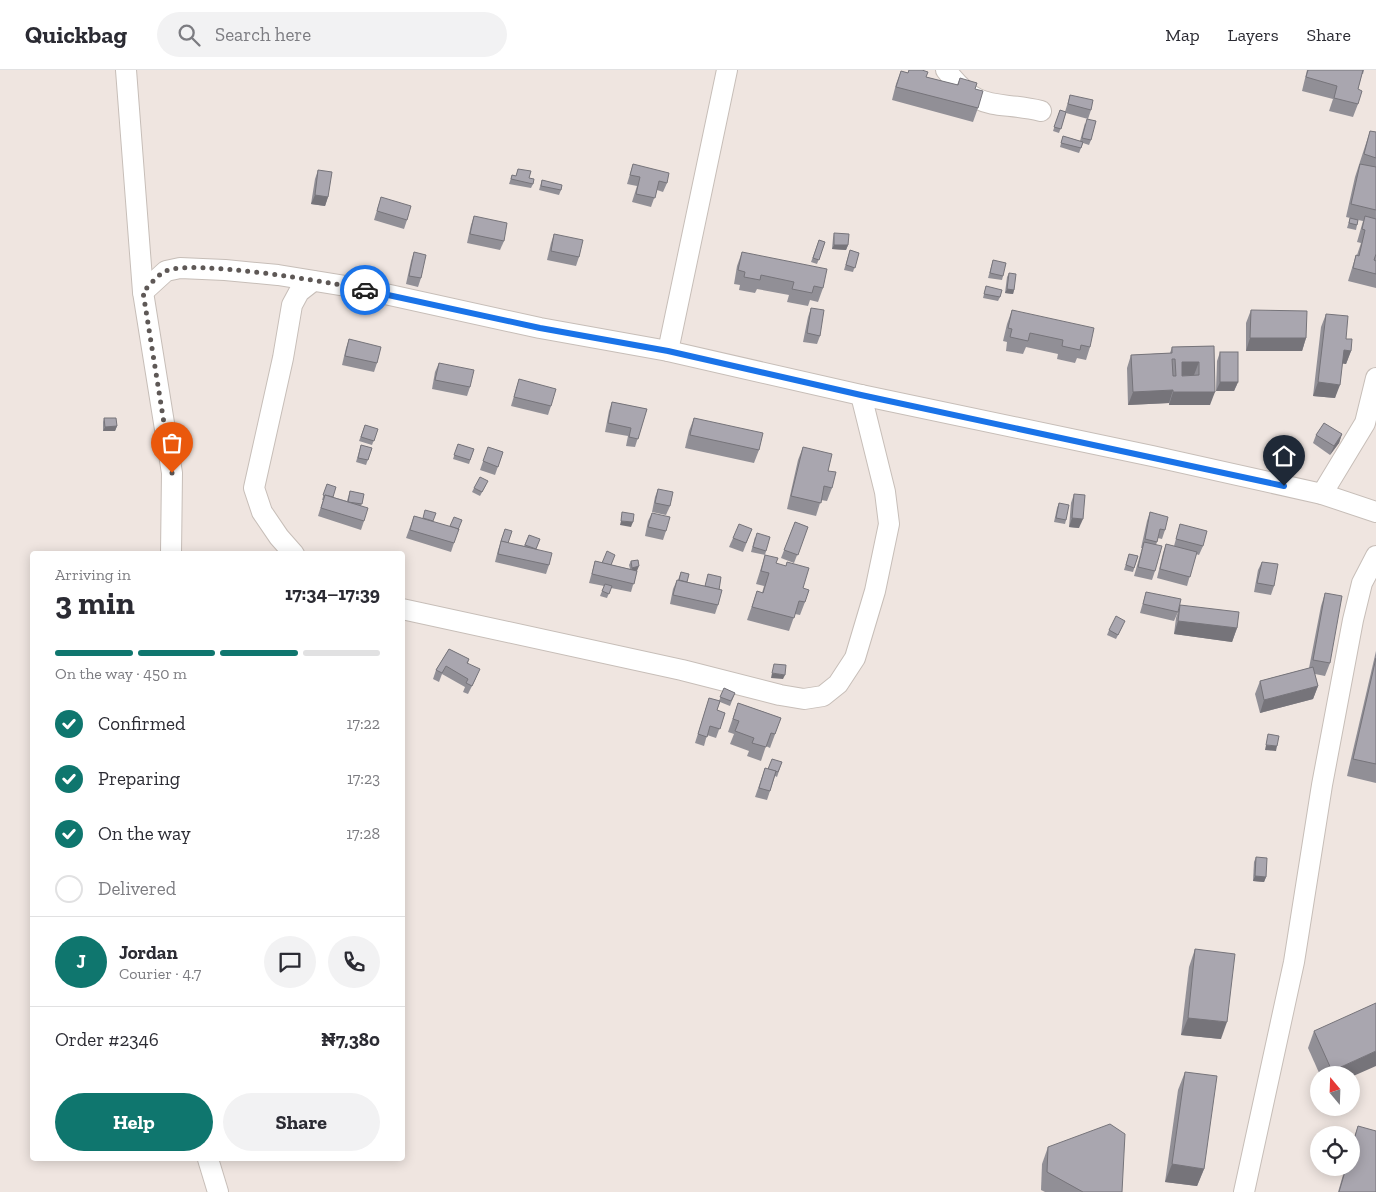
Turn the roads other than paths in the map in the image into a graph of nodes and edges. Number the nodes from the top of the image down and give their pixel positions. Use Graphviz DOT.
graph roads {
  1 [pos="126,70"];
  2 [pos="727,70"];
  3 [pos="946,70"];
  4 [pos="1041,111"];
  5 [pos="313,281"];
  6 [pos="143,292"];
  7 [pos="668,351"];
  8 [pos="1376,378"];
  9 [pos="861,395"];
  10 [pos="1373,405"];
  11 [pos="1322,494"];
  12 [pos="1376,512"];
  13 [pos="170,551"];
  14 [pos="291,551"];
  15 [pos="1376,556"];
  16 [pos="405,610"];
  17 [pos="209,1161"];
  18 [pos="218,1192"];
  19 [pos="1244,1192"];
  1 -- 6 [label="street"];
  2 -- 7 [label="street"];
  3 -- 4 [label="street"];
  5 -- 6 [label="street"];
  5 -- 7 [label="street"];
  5 -- 14 [label="street"];
  6 -- 13 [label="street"];
  7 -- 9 [label="street"];
  8 -- 10 [label="street"];
  9 -- 11 [label="street"];
  9 -- 16 [label="street"];
  10 -- 11 [label="street"];
  11 -- 12 [label="street"];
  15 -- 19 [label="street"];
  17 -- 18 [label="street"];
}
